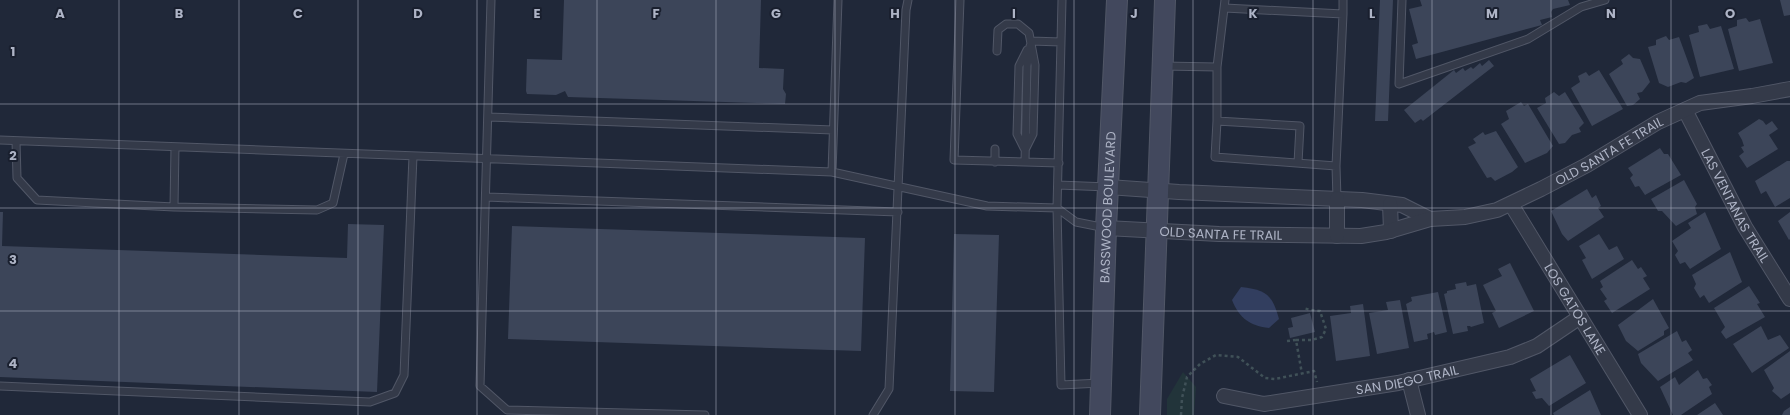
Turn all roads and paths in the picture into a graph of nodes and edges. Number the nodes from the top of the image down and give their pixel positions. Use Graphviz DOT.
graph roads {
  1 [pos="491,0"];
  2 [pos="838,0"];
  3 [pos="908,0"];
  4 [pos="960,0"];
  5 [pos="1062,0"];
  6 [pos="1117,0"];
  7 [pos="1165,0"];
  8 [pos="1225,0"];
  9 [pos="1343,0"];
  10 [pos="1402,0"];
  11 [pos="1605,0"];
  12 [pos="1225,8"];
  13 [pos="1343,14"];
  14 [pos="1031,41"];
  15 [pos="1061,42"];
  16 [pos="997,51"];
  17 [pos="1163,66"];
  18 [pos="1217,67"];
  19 [pos="1790,89"];
  20 [pos="1685,110"];
  21 [pos="488,117"];
  22 [pos="1217,121"];
  23 [pos="833,130"];
  24 [pos="0,140"];
  25 [pos="16,141"];
  26 [pos="175,147"];
  27 [pos="995,149"];
  28 [pos="344,154"];
  29 [pos="413,156"];
  30 [pos="487,158"];
  31 [pos="995,162"];
  32 [pos="1025,162"];
  33 [pos="1059,163"];
  34 [pos="1298,163"];
  35 [pos="1336,166"];
  36 [pos="832,172"];
  37 [pos="1058,185"];
  38 [pos="899,187"];
  39 [pos="1108,187"];
  40 [pos="1157,191"];
  41 [pos="486,197"];
  42 [pos="1337,199"];
  43 [pos="1390,204"];
  44 [pos="1510,204"];
  45 [pos="174,207"];
  46 [pos="1057,208"];
  47 [pos="898,212"];
  48 [pos="1430,219"];
  49 [pos="1106,228"];
  50 [pos="1156,231"];
  51 [pos="1391,231"];
  52 [pos="1336,236"];
  53 [pos="1790,299"];
  54 [pos="1303,308"];
  55 [pos="1580,317"];
  56 [pos="1296,340"];
  57 [pos="1287,341"];
  58 [pos="1302,374"];
  59 [pos="1409,380"];
  60 [pos="1101,383"];
  61 [pos="1318,385"];
  62 [pos="0,386"];
  63 [pos="1224,396"];
  64 [pos="704,415"];
  65 [pos="873,415"];
  66 [pos="1100,415"];
  67 [pos="1150,415"];
  68 [pos="1181,415"];
  69 [pos="1418,415"];
  70 [pos="1640,415"];
  1 -- 21 [label="lane"];
  2 -- 23 [label="lane"];
  3 -- 38 [label="lane"];
  4 -- 31 [label="lane"];
  5 -- 15 [label="lane"];
  6 -- 39 [label="main road, BASSWOOD BOULEVARD"];
  7 -- 17 [label="main road"];
  8 -- 12 [label="lane"];
  9 -- 13 [label="lane"];
  10 -- 11 [label="lane"];
  12 -- 13 [label="lane"];
  12 -- 18 [label="lane"];
  13 -- 35 [label="lane"];
  14 -- 15 [label="lane"];
  14 -- 16 [label="lane"];
  14 -- 32 [label="lane"];
  15 -- 33 [label="lane"];
  17 -- 18 [label="lane"];
  17 -- 40 [label="main road"];
  18 -- 22 [label="lane"];
  19 -- 20 [label="street, OLD SANTA FE TRAIL"];
  20 -- 44 [label="street, OLD SANTA FE TRAIL"];
  20 -- 53 [label="street, LAS VENTANAS TRAIL"];
  21 -- 23 [label="lane"];
  21 -- 30 [label="lane"];
  22 -- 34 [label="lane"];
  22 -- 34 [label="lane"];
  23 -- 36 [label="lane"];
  24 -- 25 [label="lane"];
  25 -- 26 [label="lane"];
  25 -- 45 [label="lane"];
  26 -- 28 [label="lane"];
  26 -- 45 [label="lane"];
  27 -- 31 [label="lane"];
  28 -- 29 [label="lane"];
  28 -- 45 [label="lane"];
  29 -- 30 [label="lane"];
  29 -- 62 [label="lane"];
  30 -- 36 [label="lane"];
  30 -- 41 [label="lane"];
  31 -- 32 [label="lane"];
  32 -- 33 [label="lane"];
  33 -- 37 [label="lane"];
  34 -- 35 [label="lane"];
  35 -- 42 [label="lane"];
  36 -- 38 [label="lane"];
  37 -- 39 [label="lane"];
  37 -- 46 [label="lane"];
  38 -- 46 [label="lane"];
  38 -- 47 [label="lane"];
  39 -- 40 [label="street, OLD SANTA FE TRAIL"];
  39 -- 49 [label="main road, BASSWOOD BOULEVARD"];
  40 -- 42 [label="street, OLD SANTA FE TRAIL"];
  40 -- 50 [label="main road"];
  41 -- 47 [label="lane"];
  41 -- 64 [label="lane"];
  42 -- 43 [label="street, OLD SANTA FE TRAIL"];
  42 -- 52 [label="street"];
  43 -- 48 [label="street, OLD SANTA FE TRAIL"];
  43 -- 51 [label="street"];
  44 -- 48 [label="street, OLD SANTA FE TRAIL"];
  44 -- 55 [label="street, LOS GATOS LANE"];
  46 -- 49 [label="lane"];
  46 -- 60 [label="lane"];
  47 -- 65 [label="lane"];
  48 -- 51 [label="street, OLD SANTA FE TRAIL"];
  49 -- 50 [label="street, OLD SANTA FE TRAIL"];
  49 -- 60 [label="main road, BASSWOOD BOULEVARD"];
  50 -- 52 [label="street, OLD SANTA FE TRAIL"];
  50 -- 67 [label="main road"];
  51 -- 52 [label="street, OLD SANTA FE TRAIL"];
  54 -- 56 [label="path"];
  55 -- 59 [label="street, SAN DIEGO TRAIL"];
  55 -- 70 [label="street, LOS GATOS LANE"];
  56 -- 57 [label="path"];
  56 -- 58 [label="path"];
  58 -- 61 [label="path"];
  58 -- 68 [label="path"];
  59 -- 63 [label="street, SAN DIEGO TRAIL"];
  59 -- 69 [label="street"];
  60 -- 66 [label="main road, BASSWOOD BOULEVARD"];
}
